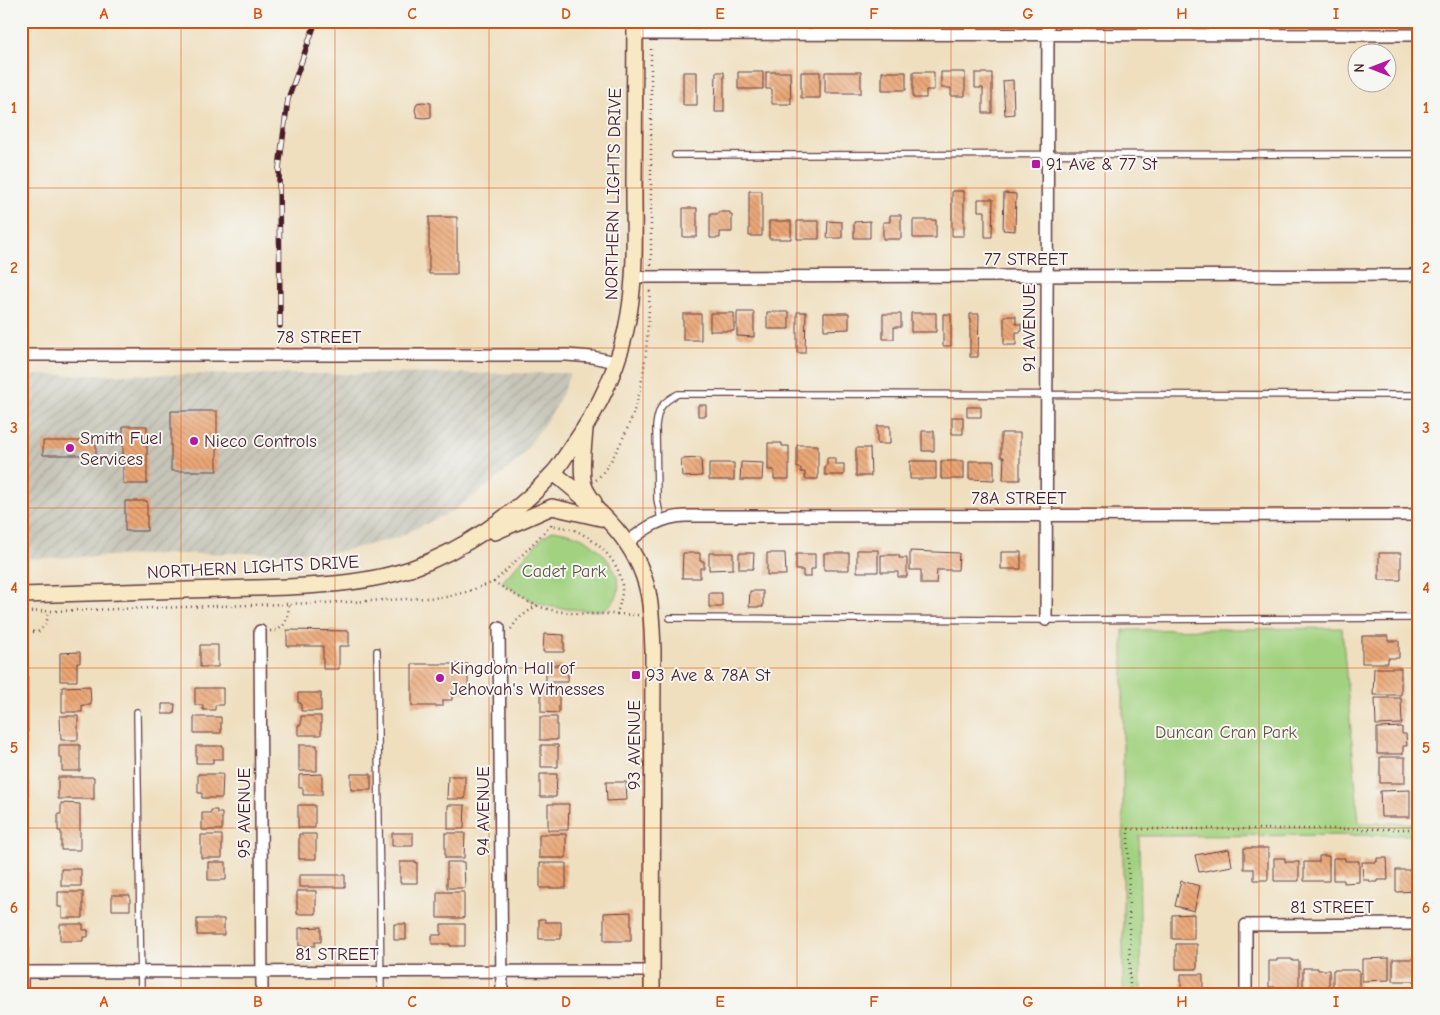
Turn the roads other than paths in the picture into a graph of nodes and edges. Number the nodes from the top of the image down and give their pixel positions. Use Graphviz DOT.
graph roads {
  1 [pos="1048,21"];
  2 [pos="635,27"];
  3 [pos="1048,34"];
  4 [pos="1419,35"];
  5 [pos="1048,154"];
  6 [pos="1419,154"];
  7 [pos="675,155"];
  8 [pos="1419,275"];
  9 [pos="1047,276"];
  10 [pos="633,277"];
  11 [pos="21,355"];
  12 [pos="616,362"];
  13 [pos="1046,395"];
  14 [pos="1419,395"];
  15 [pos="585,429"];
  16 [pos="554,473"];
  17 [pos="1419,515"];
  18 [pos="1047,516"];
  19 [pos="607,519"];
  20 [pos="661,520"];
  21 [pos="627,543"];
  22 [pos="464,545"];
  23 [pos="21,595"];
  24 [pos="670,618"];
  25 [pos="1419,618"];
  26 [pos="1046,620"];
  27 [pos="499,628"];
  28 [pos="260,631"];
  29 [pos="22,632"];
  30 [pos="377,651"];
  31 [pos="137,712"];
  32 [pos="1419,924"];
  33 [pos="652,971"];
  34 [pos="22,972"];
  35 [pos="141,972"];
  36 [pos="262,972"];
  37 [pos="381,972"];
  38 [pos="502,972"];
  39 [pos="22,994"];
  40 [pos="141,994"];
  41 [pos="262,994"];
  42 [pos="381,994"];
  43 [pos="502,994"];
  44 [pos="652,994"];
  45 [pos="1246,994"];
  1 -- 3 [label="street, 91 AVENUE"];
  2 -- 3 [label="street"];
  2 -- 10 [label="main road, NORTHERN LIGHTS DRIVE"];
  3 -- 4 [label="street"];
  3 -- 5 [label="street, 91 AVENUE"];
  5 -- 6 [label="lane"];
  5 -- 7 [label="lane"];
  5 -- 9 [label="street, 91 AVENUE"];
  8 -- 9 [label="street, 77 STREET"];
  9 -- 10 [label="street, 77 STREET"];
  9 -- 13 [label="street, 91 AVENUE"];
  10 -- 12 [label="main road, NORTHERN LIGHTS DRIVE"];
  11 -- 12 [label="street, 78 STREET"];
  12 -- 15 [label="main road, NORTHERN LIGHTS DRIVE"];
  13 -- 14 [label="lane"];
  13 -- 18 [label="street, 91 AVENUE"];
  13 -- 20 [label="lane"];
  15 -- 16 [label="main road, NORTHERN LIGHTS DRIVE"];
  15 -- 19 [label="main road"];
  16 -- 19 [label="main road, 93 AVENUE"];
  16 -- 22 [label="main road, NORTHERN LIGHTS DRIVE"];
  17 -- 18 [label="street, 78A STREET"];
  18 -- 20 [label="street, 78A STREET"];
  18 -- 26 [label="street, 91 AVENUE"];
  19 -- 21 [label="main road, 93 AVENUE"];
  19 -- 22 [label="main road"];
  20 -- 21 [label="street, 78A STREET"];
  21 -- 33 [label="main road, 93 AVENUE"];
  22 -- 23 [label="main road, NORTHERN LIGHTS DRIVE"];
  24 -- 26 [label="lane"];
  25 -- 26 [label="lane"];
  27 -- 38 [label="street, 94 AVENUE"];
  28 -- 36 [label="street, 95 AVENUE"];
  29 -- 34 [label="street"];
  30 -- 37 [label="lane"];
  31 -- 35 [label="lane"];
  32 -- 45 [label="street, 81 STREET"];
  33 -- 38 [label="street, 81 STREET"];
  33 -- 44 [label="main road, 93 AVENUE"];
  34 -- 35 [label="street, 81 STREET"];
  34 -- 39 [label="street"];
  35 -- 36 [label="street, 81 STREET"];
  35 -- 40 [label="lane"];
  36 -- 37 [label="street, 81 STREET"];
  36 -- 41 [label="street, 95 AVENUE"];
  37 -- 38 [label="street, 81 STREET"];
  37 -- 42 [label="lane"];
  38 -- 43 [label="street, 94 AVENUE"];
}
